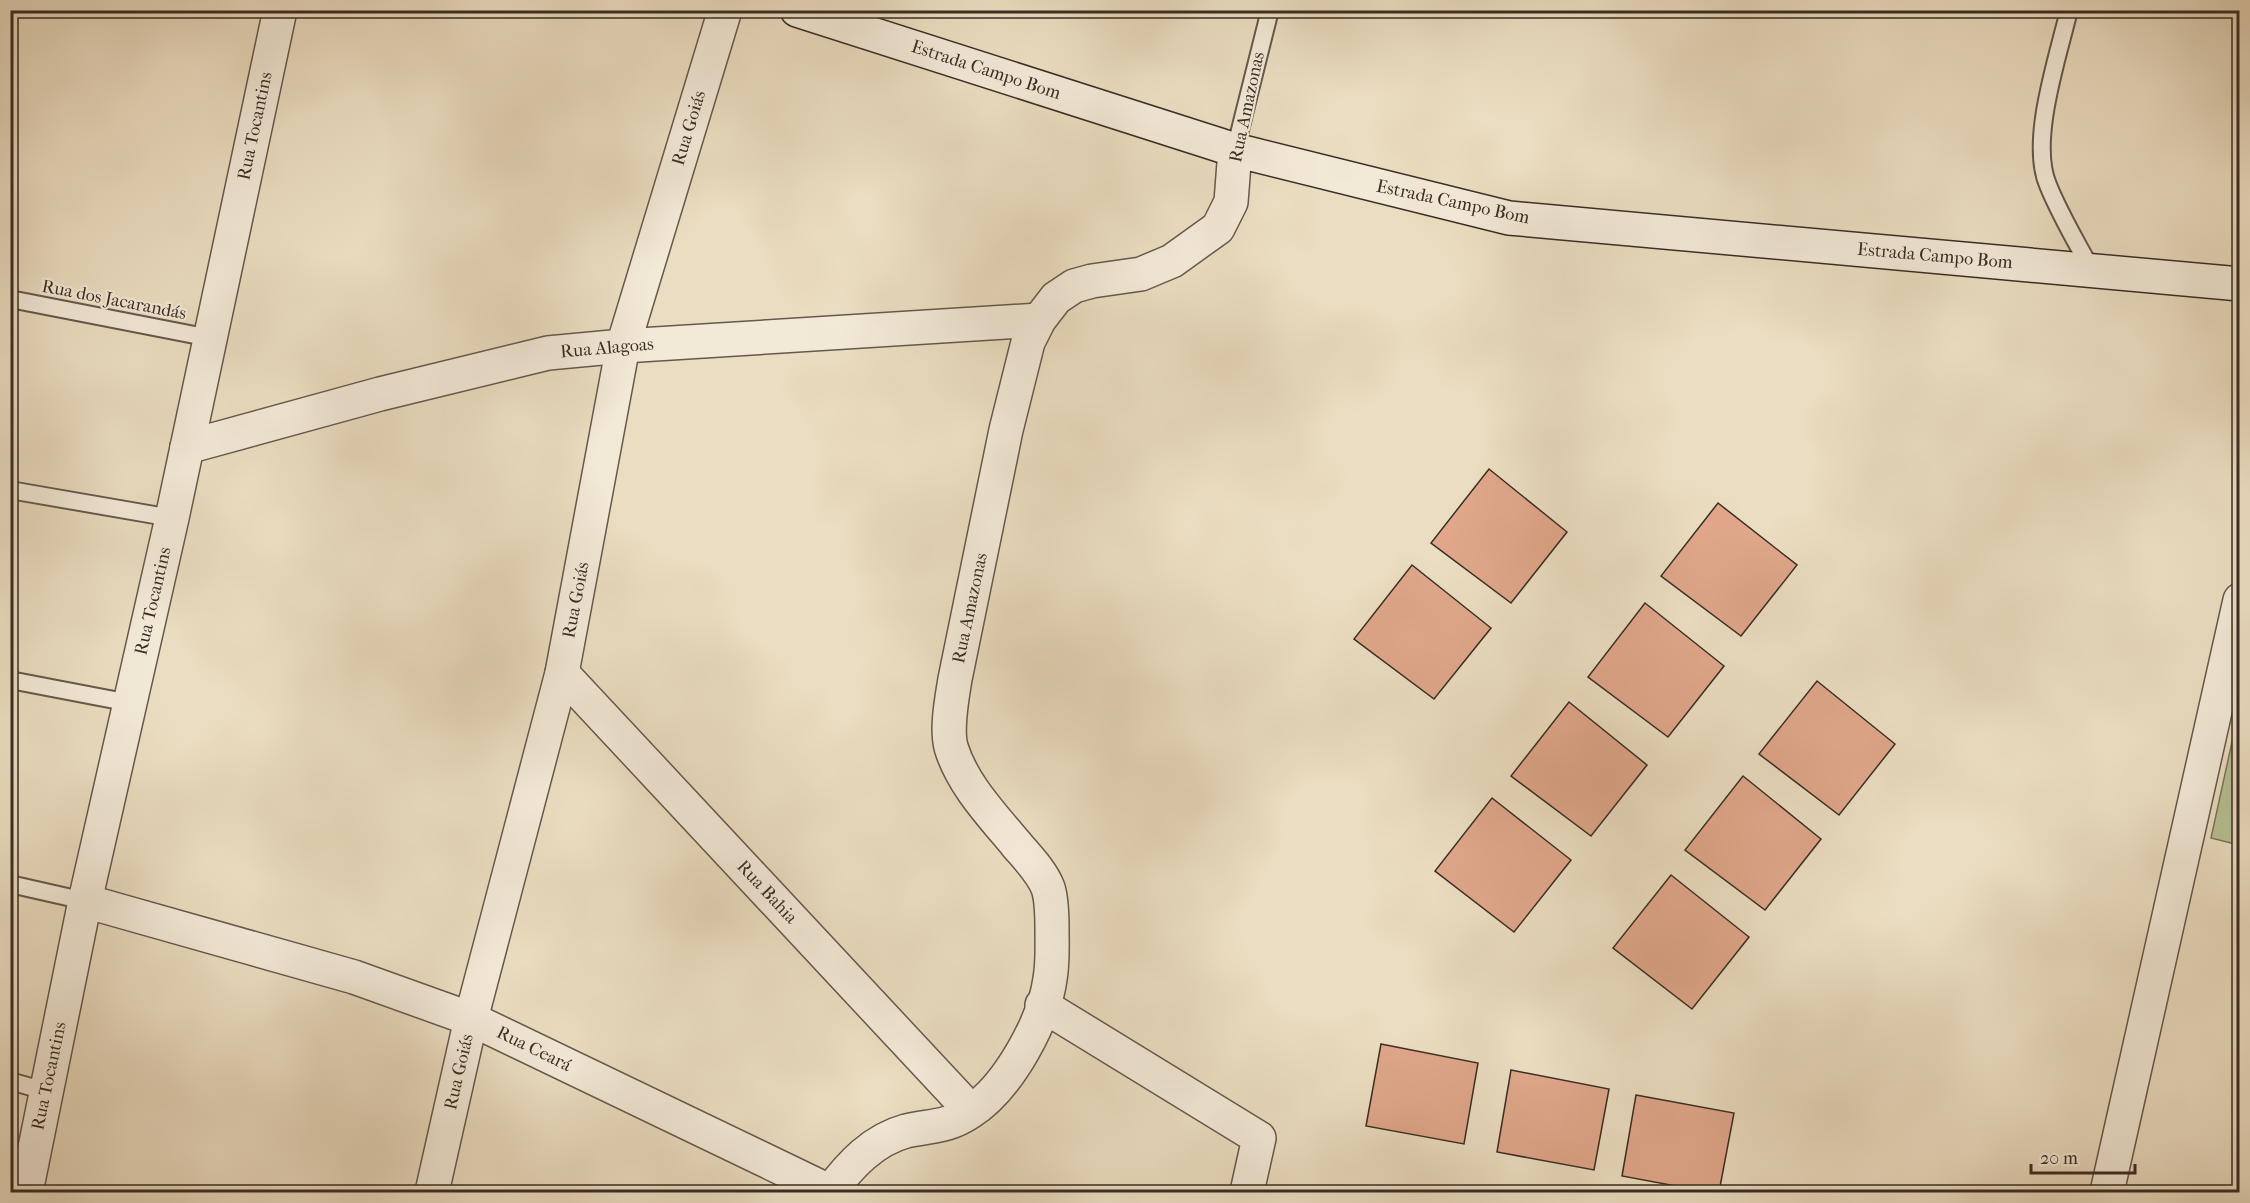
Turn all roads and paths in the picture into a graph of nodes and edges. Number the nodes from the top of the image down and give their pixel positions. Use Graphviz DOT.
graph roads {
  1 [pos="280,10"];
  2 [pos="725,10"];
  3 [pos="797,10"];
  4 [pos="1270,10"];
  5 [pos="2069,10"];
  6 [pos="1235,150"];
  7 [pos="2092,271"];
  8 [pos="2240,284"];
  9 [pos="10,299"];
  10 [pos="1039,320"];
  11 [pos="210,338"];
  12 [pos="623,346"];
  13 [pos="187,447"];
  14 [pos="10,490"];
  15 [pos="172,518"];
  16 [pos="2240,600"];
  17 [pos="562,673"];
  18 [pos="10,680"];
  19 [pos="130,703"];
  20 [pos="10,884"];
  21 [pos="86,901"];
  22 [pos="1042,1005"];
  23 [pos="471,1019"];
  24 [pos="10,1081"];
  25 [pos="45,1091"];
  26 [pos="971,1111"];
  27 [pos="26,1192"];
  28 [pos="432,1192"];
  29 [pos="830,1192"];
  30 [pos="1247,1192"];
  31 [pos="2107,1192"];
  1 -- 11 [label="street, Rua Tocantins"];
  2 -- 12 [label="street, Rua Goiás"];
  3 -- 6 [label="street, Estrada Campo Bom"];
  4 -- 6 [label="lane, Rua Amazonas"];
  5 -- 7 [label="lane"];
  6 -- 7 [label="street, Estrada Campo Bom"];
  6 -- 10 [label="street, Rua Amazonas"];
  7 -- 8 [label="street, Estrada Campo Bom"];
  9 -- 11 [label="lane, Rua dos Jacarandás"];
  10 -- 12 [label="street, Rua Alagoas"];
  10 -- 22 [label="street, Rua Amazonas"];
  11 -- 13 [label="street, Rua Tocantins"];
  12 -- 13 [label="street, Rua Alagoas"];
  12 -- 17 [label="street, Rua Goiás"];
  13 -- 15 [label="street, Rua Tocantins"];
  14 -- 15 [label="lane"];
  15 -- 19 [label="street, Rua Tocantins"];
  16 -- 31 [label="street"];
  17 -- 23 [label="street, Rua Goiás"];
  17 -- 26 [label="street, Rua Bahia"];
  18 -- 19 [label="lane"];
  19 -- 21 [label="street, Rua Tocantins"];
  20 -- 21 [label="lane"];
  21 -- 23 [label="street, Rua Ceará"];
  21 -- 25 [label="street, Rua Tocantins"];
  22 -- 26 [label="street, Rua Amazonas"];
  22 -- 30 [label="street"];
  23 -- 28 [label="street, Rua Goiás"];
  23 -- 29 [label="street, Rua Ceará"];
  24 -- 25 [label="lane"];
  25 -- 27 [label="street, Rua Tocantins"];
  26 -- 29 [label="street, Rua Amazonas"];
}
